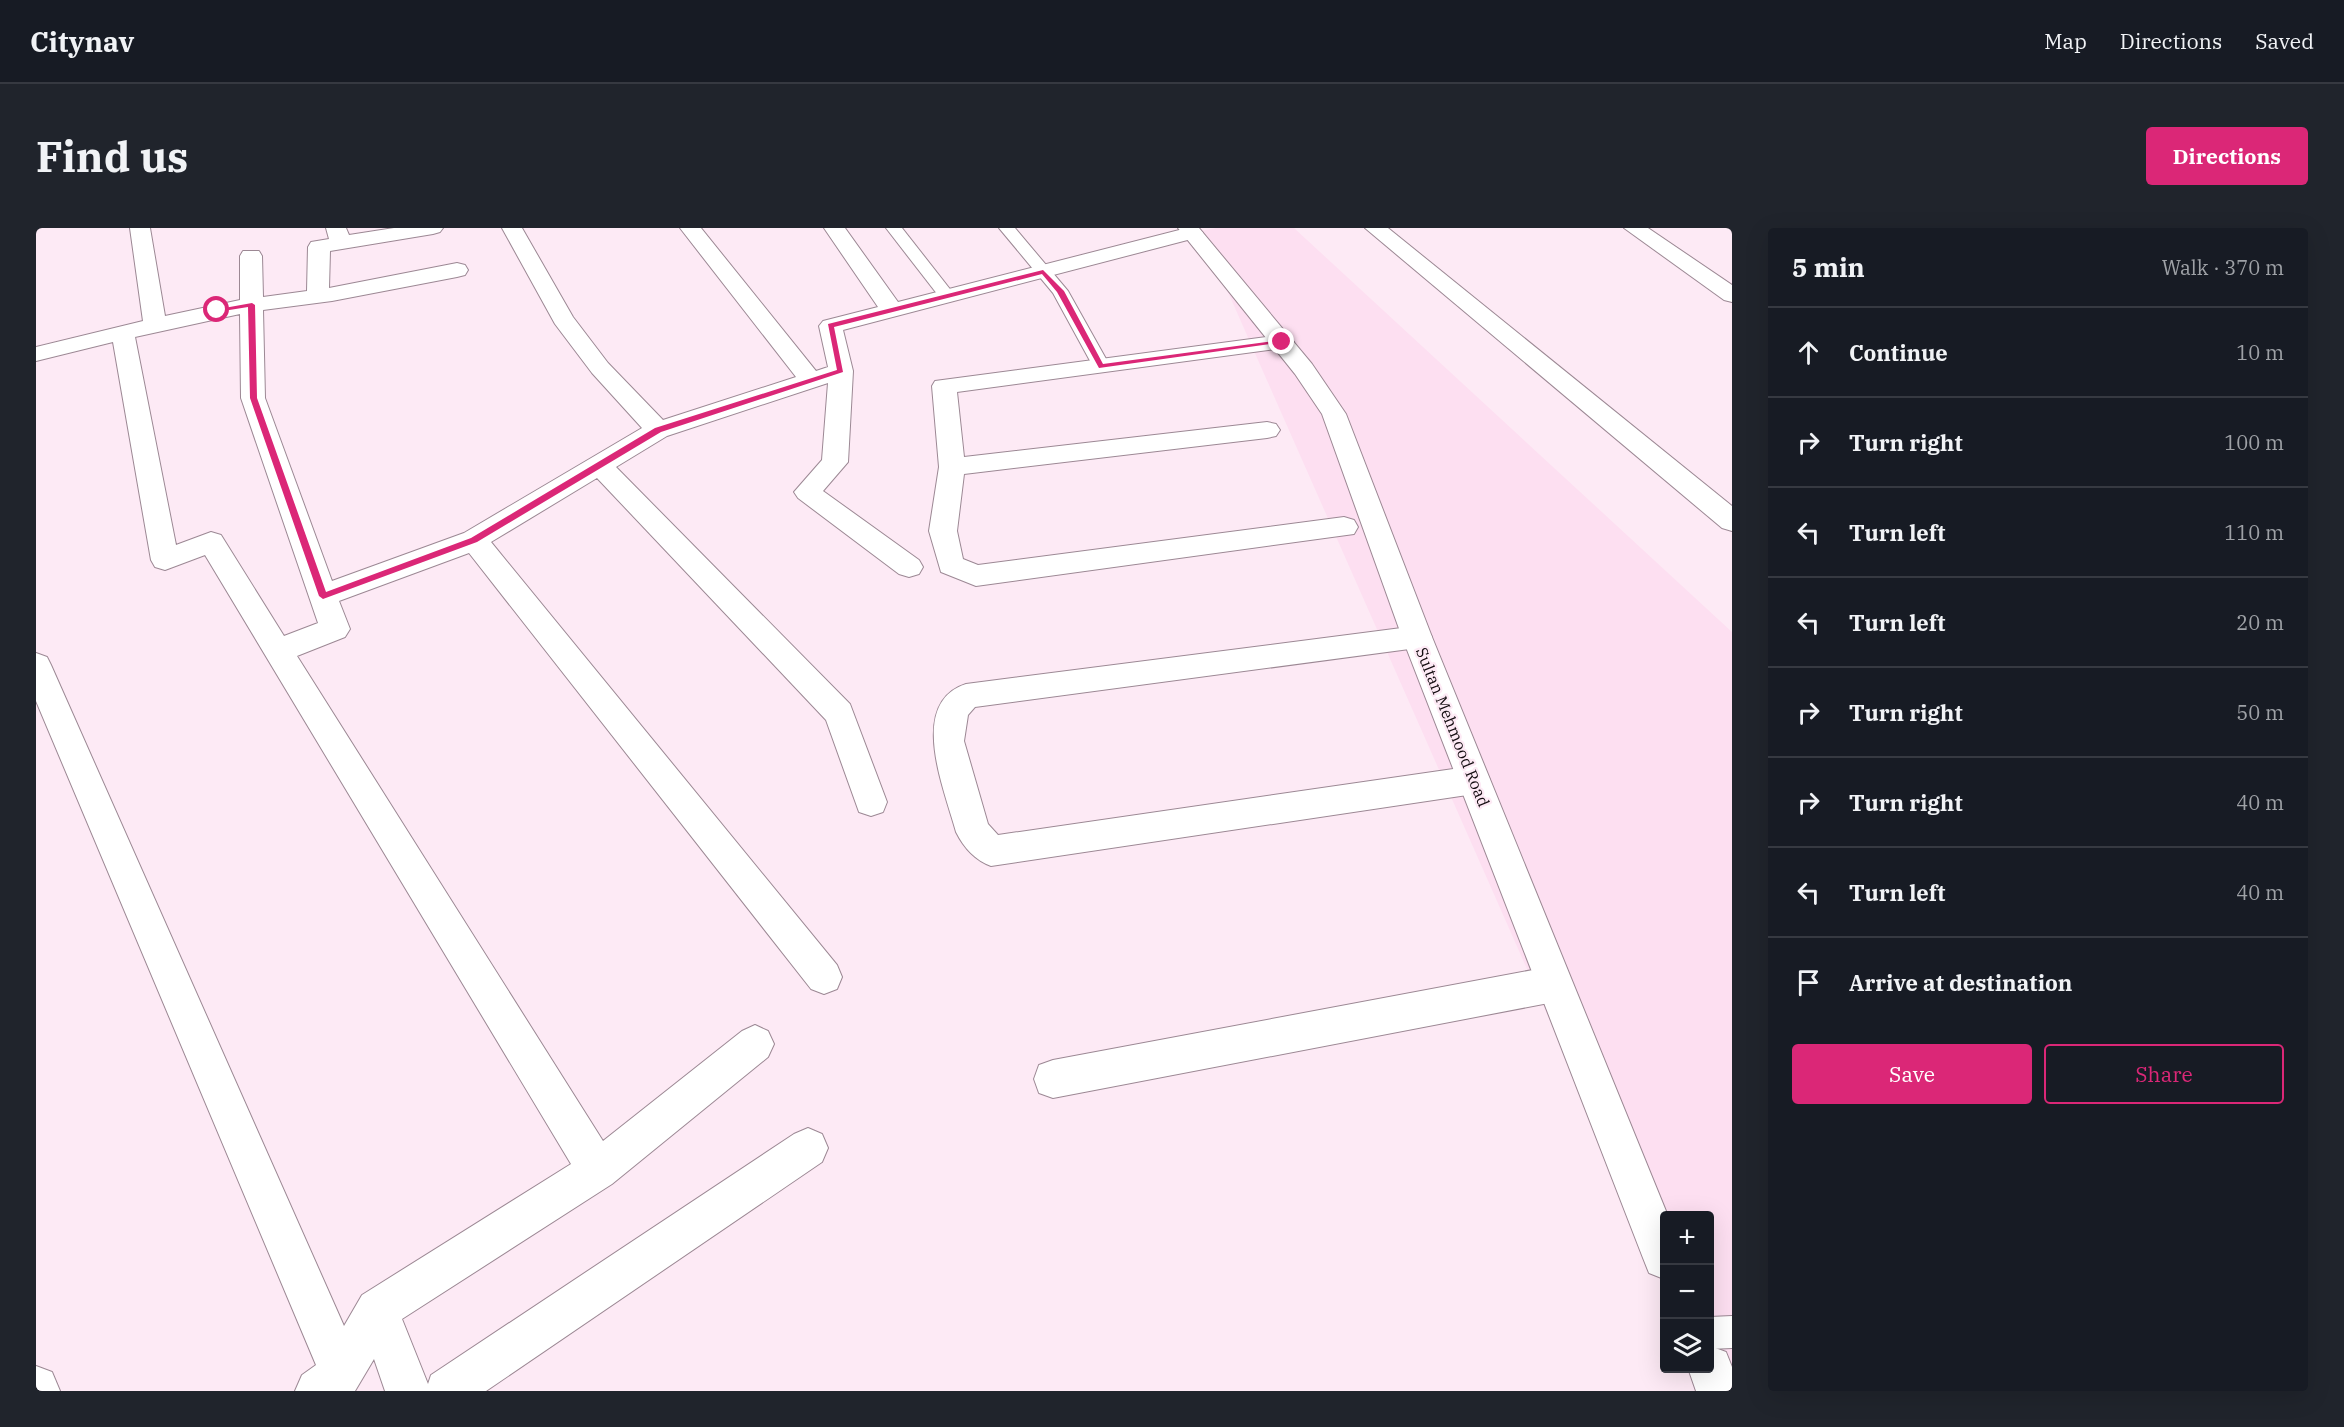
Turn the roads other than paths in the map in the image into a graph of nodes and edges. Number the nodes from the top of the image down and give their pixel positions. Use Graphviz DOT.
graph roads {
  1 [pos="140,228"];
  2 [pos="433,228"];
  3 [pos="512,228"];
  4 [pos="690,228"];
  5 [pos="834,228"];
  6 [pos="894,228"];
  7 [pos="1007,228"];
  8 [pos="1375,228"];
  9 [pos="1634,228"];
  10 [pos="1190,231"];
  11 [pos="339,236"];
  12 [pos="251,256"];
  13 [pos="457,270"];
  14 [pos="1043,272"];
  15 [pos="1732,295"];
  16 [pos="318,296"];
  17 [pos="947,296"];
  18 [pos="252,305"];
  19 [pos="892,310"];
  20 [pos="155,325"];
  21 [pos="123,333"];
  22 [pos="1282,342"];
  23 [pos="36,354"];
  24 [pos="1101,366"];
  25 [pos="841,371"];
  26 [pos="810,379"];
  27 [pos="658,430"];
  28 [pos="1267,430"];
  29 [pos="599,465"];
  30 [pos="952,467"];
  31 [pos="1732,521"];
  32 [pos="1344,527"];
  33 [pos="474,540"];
  34 [pos="909,567"];
  35 [pos="323,596"];
  36 [pos="1417,637"];
  37 [pos="277,651"];
  38 [pos="36,665"];
  39 [pos="1474,780"];
  40 [pos="871,802"];
  41 [pos="824,977"];
  42 [pos="1554,984"];
  43 [pos="755,1044"];
  44 [pos="1053,1078"];
  45 [pos="808,1148"];
  46 [pos="598,1170"];
  47 [pos="1660,1246"];
  48 [pos="377,1311"];
  49 [pos="1732,1332"];
  50 [pos="1714,1333"];
  51 [pos="1712,1373"];
  52 [pos="330,1382"];
  53 [pos="408,1391"];
  54 [pos="447,1391"];
  55 [pos="1719,1391"];
  1 -- 20 [label="street"];
  2 -- 11 [label="street"];
  3 -- 27 [label="street"];
  4 -- 26 [label="street"];
  5 -- 19 [label="street"];
  6 -- 17 [label="lane"];
  7 -- 14 [label="lane"];
  8 -- 31 [label="street"];
  9 -- 15 [label="street"];
  10 -- 14 [label="street"];
  10 -- 22 [label="street, Sultan Mehmood Road"];
  11 -- 16 [label="street"];
  12 -- 18 [label="street"];
  13 -- 16 [label="street"];
  14 -- 17 [label="street"];
  14 -- 24 [label="lane"];
  16 -- 18 [label="street"];
  17 -- 19 [label="street"];
  18 -- 20 [label="street"];
  18 -- 35 [label="street"];
  19 -- 25 [label="street"];
  20 -- 21 [label="street"];
  21 -- 23 [label="street"];
  21 -- 37 [label="street"];
  22 -- 24 [label="street"];
  22 -- 36 [label="street, Sultan Mehmood Road"];
  24 -- 30 [label="street"];
  25 -- 26 [label="street"];
  25 -- 34 [label="street"];
  26 -- 27 [label="street"];
  27 -- 29 [label="street"];
  28 -- 30 [label="street"];
  29 -- 33 [label="street"];
  29 -- 40 [label="street"];
  30 -- 32 [label="street"];
  33 -- 35 [label="street"];
  33 -- 41 [label="street"];
  35 -- 37 [label="street"];
  36 -- 39 [label="street, Sultan Mehmood Road"];
  36 -- 39 [label="street"];
  37 -- 46 [label="street"];
  38 -- 52 [label="street"];
  39 -- 42 [label="street, Sultan Mehmood Road"];
  42 -- 44 [label="street"];
  42 -- 47 [label="street, Sultan Mehmood Road"];
  43 -- 46 [label="street"];
  45 -- 54 [label="street"];
  46 -- 48 [label="street"];
  48 -- 52 [label="street"];
  48 -- 53 [label="street"];
  49 -- 50 [label="lane"];
  51 -- 55 [label="street"];
}
